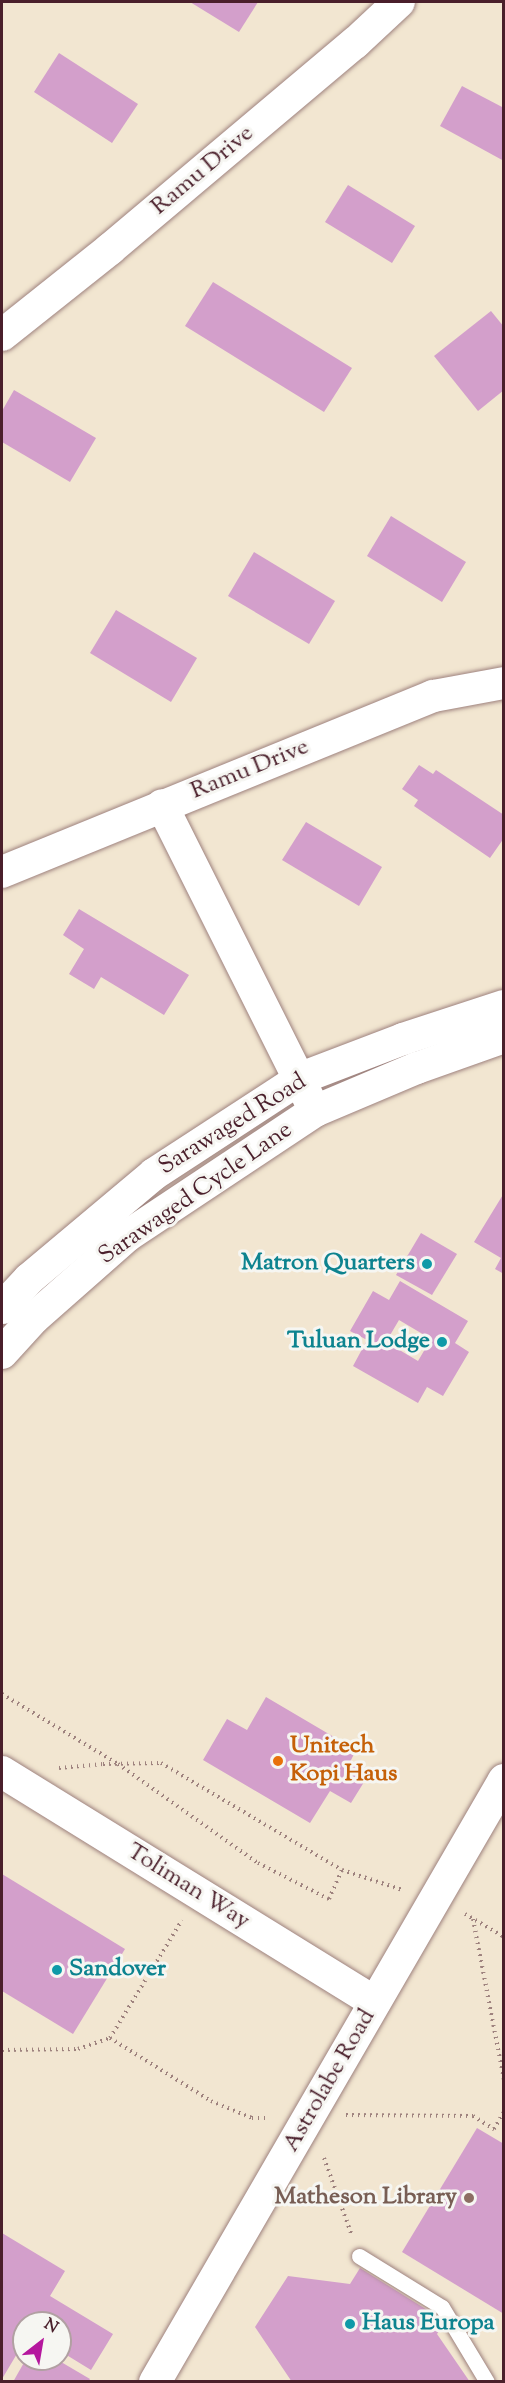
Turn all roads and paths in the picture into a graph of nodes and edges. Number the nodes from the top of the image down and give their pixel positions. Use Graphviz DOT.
graph roads {
  1 [pos="399,2"];
  2 [pos="2,335"];
  3 [pos="504,683"];
  4 [pos="162,805"];
  5 [pos="2,872"];
  6 [pos="504,1006"];
  7 [pos="504,1037"];
  8 [pos="301,1078"];
  9 [pos="315,1111"];
  10 [pos="2,1308"];
  11 [pos="2,1353"];
  12 [pos="2,1694"];
  13 [pos="118,1764"];
  14 [pos="3,1773"];
  15 [pos="504,1780"];
  16 [pos="342,1870"];
  17 [pos="198,1893"];
  18 [pos="436,1897"];
  19 [pos="472,1918"];
  20 [pos="504,1937"];
  21 [pos="375,2002"];
  22 [pos="2,2050"];
  23 [pos="504,2080"];
  24 [pos="309,2118"];
  25 [pos="359,2256"];
  26 [pos="155,2382"];
  27 [pos="487,2382"];
  1 -- 2 [label="street, Ramu Drive"];
  3 -- 4 [label="street, Ramu Drive"];
  4 -- 5 [label="street, Ramu Drive"];
  4 -- 8 [label="street, Sarawaged Cycle Lane"];
  6 -- 8 [label="street, Sarawaged Road"];
  7 -- 9 [label="street, Sarawaged Cycle Lane"];
  8 -- 9 [label="street, Sarawaged Cycle Lane"];
  8 -- 10 [label="street, Sarawaged Road"];
  9 -- 11 [label="street, Sarawaged Cycle Lane"];
  12 -- 13 [label="path"];
  13 -- 14 [label="path"];
  13 -- 16 [label="path"];
  13 -- 16 [label="path"];
  14 -- 17 [label="street, Toliman Way"];
  15 -- 18 [label="street, Astrolabe Road"];
  16 -- 18 [label="path"];
  17 -- 21 [label="street, Toliman Way"];
  17 -- 22 [label="path"];
  18 -- 19 [label="path"];
  18 -- 21 [label="street, Astrolabe Road"];
  19 -- 20 [label="path"];
  19 -- 23 [label="path"];
  21 -- 24 [label="street, Astrolabe Road"];
  24 -- 25 [label="path"];
  24 -- 26 [label="street, Astrolabe Road"];
  25 -- 27 [label="lane"];
}
